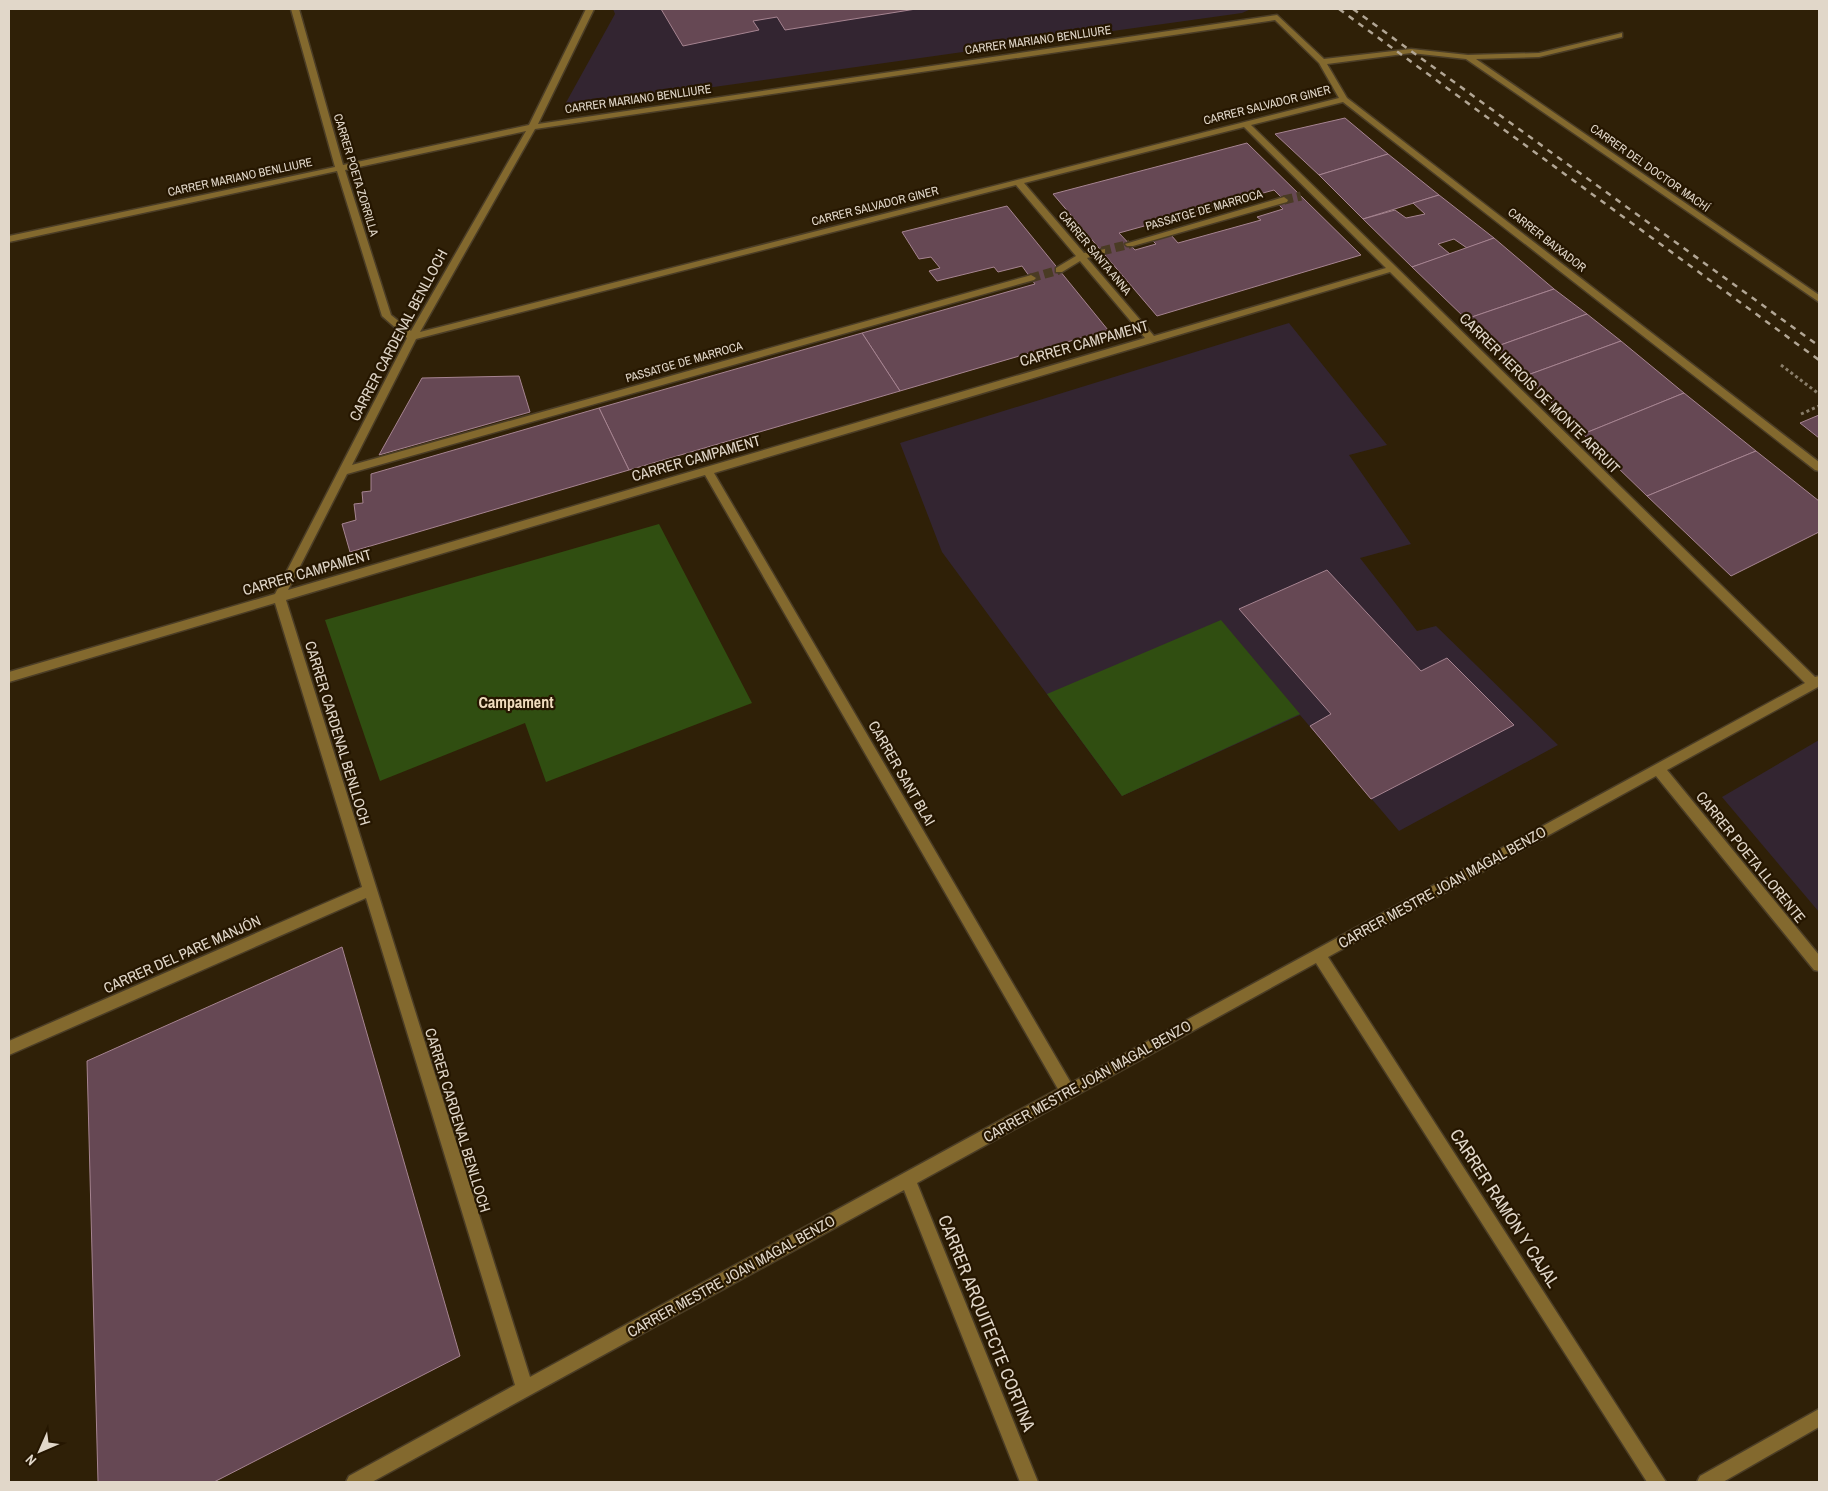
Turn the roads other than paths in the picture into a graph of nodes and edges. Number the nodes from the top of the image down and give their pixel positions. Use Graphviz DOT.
graph roads {
  1 [pos="295,9"];
  2 [pos="590,9"];
  3 [pos="1277,13"];
  4 [pos="1619,35"];
  5 [pos="1468,57"];
  6 [pos="1322,62"];
  7 [pos="1344,99"];
  8 [pos="1245,124"];
  9 [pos="532,127"];
  10 [pos="340,168"];
  11 [pos="1018,182"];
  12 [pos="1314,192"];
  13 [pos="1301,196"];
  14 [pos="1284,200"];
  15 [pos="9,239"];
  16 [pos="1130,244"];
  17 [pos="1102,251"];
  18 [pos="1081,257"];
  19 [pos="1392,269"];
  20 [pos="1059,270"];
  21 [pos="1030,278"];
  22 [pos="1819,299"];
  23 [pos="412,338"];
  24 [pos="1152,340"];
  25 [pos="1819,467"];
  26 [pos="345,471"];
  27 [pos="708,471"];
  28 [pos="279,597"];
  29 [pos="9,677"];
  30 [pos="1816,683"];
  31 [pos="1658,769"];
  32 [pos="369,890"];
  33 [pos="1319,955"];
  34 [pos="1819,965"];
  35 [pos="9,1048"];
  36 [pos="1068,1092"];
  37 [pos="908,1179"];
  38 [pos="525,1389"];
  39 [pos="1819,1418"];
  40 [pos="354,1482"];
  41 [pos="1029,1482"];
  42 [pos="1657,1482"];
  43 [pos="1706,1482"];
  1 -- 10 [label="street, CARRER POETA ZORRILLA"];
  2 -- 9 [label="street, CARRER CARDENAL BENLLOCH"];
  3 -- 6 [label="street, CARRER BAIXADOR"];
  3 -- 9 [label="street, CARRER MARIANO BENLLIURE"];
  4 -- 5 [label="street, CARRER DEL DOCTOR MACHÍ"];
  5 -- 6 [label="street, CARRER DEL DOCTOR MACHÍ"];
  5 -- 22 [label="street, CARRER DEL DOCTOR MACHÍ"];
  6 -- 7 [label="street, CARRER BAIXADOR"];
  7 -- 8 [label="street, CARRER SALVADOR GINER"];
  7 -- 25 [label="street, CARRER BAIXADOR"];
  8 -- 11 [label="street, CARRER SALVADOR GINER"];
  8 -- 12 [label="street, CARRER HEROIS DE MONTE ARRUIT"];
  9 -- 10 [label="street, CARRER MARIANO BENLLIURE"];
  9 -- 23 [label="street, CARRER CARDENAL BENLLOCH"];
  10 -- 15 [label="street, CARRER MARIANO BENLLIURE"];
  10 -- 23 [label="street, CARRER POETA ZORRILLA"];
  11 -- 18 [label="street, CARRER SANTA ANNA"];
  11 -- 23 [label="street, CARRER SALVADOR GINER"];
  12 -- 13 [label="street"];
  12 -- 19 [label="street, CARRER HEROIS DE MONTE ARRUIT"];
  14 -- 16 [label="street, PASSATGE DE MARROCA"];
  17 -- 18 [label="street"];
  18 -- 20 [label="street"];
  18 -- 24 [label="street, CARRER SANTA ANNA"];
  19 -- 24 [label="street, CARRER CAMPAMENT"];
  19 -- 30 [label="street, CARRER HEROIS DE MONTE ARRUIT"];
  21 -- 26 [label="street, PASSATGE DE MARROCA"];
  23 -- 26 [label="street, CARRER CARDENAL BENLLOCH"];
  24 -- 27 [label="street, CARRER CAMPAMENT"];
  26 -- 28 [label="street, CARRER CARDENAL BENLLOCH"];
  27 -- 28 [label="street, CARRER CAMPAMENT"];
  27 -- 36 [label="street, CARRER SANT BLAI"];
  28 -- 29 [label="street, CARRER CAMPAMENT"];
  28 -- 32 [label="street, CARRER CARDENAL BENLLOCH"];
  30 -- 31 [label="street, CARRER MESTRE JOAN MAGAL BENZO"];
  31 -- 33 [label="street, CARRER MESTRE JOAN MAGAL BENZO"];
  31 -- 34 [label="street, CARRER POETA LLORENTE"];
  32 -- 35 [label="street, CARRER DEL PARE MANJÓN"];
  32 -- 38 [label="street, CARRER CARDENAL BENLLOCH"];
  33 -- 36 [label="street, CARRER MESTRE JOAN MAGAL BENZO"];
  33 -- 42 [label="street, CARRER RAMÓN Y CAJAL"];
  36 -- 37 [label="street, CARRER MESTRE JOAN MAGAL BENZO"];
  37 -- 38 [label="street, CARRER MESTRE JOAN MAGAL BENZO"];
  37 -- 41 [label="street, CARRER ARQUITECTE CORTINA"];
  38 -- 40 [label="street, CARRER MESTRE JOAN MAGAL BENZO"];
  39 -- 43 [label="street"];
}
